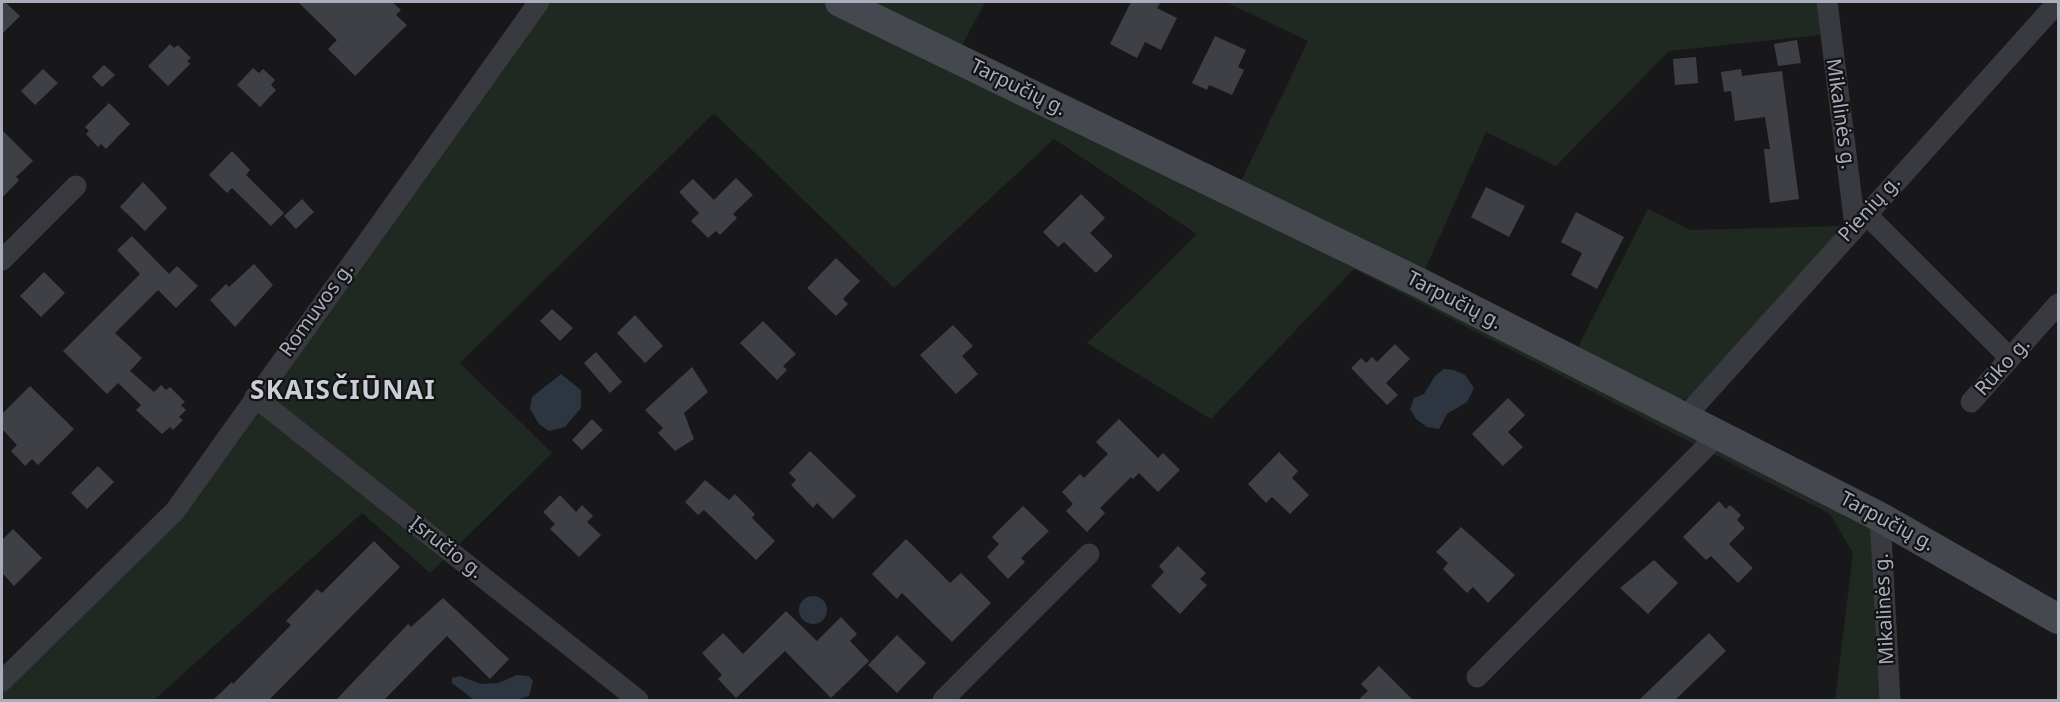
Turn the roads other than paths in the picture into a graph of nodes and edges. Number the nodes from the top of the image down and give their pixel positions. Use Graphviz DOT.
graph roads {
  1 [pos="539,2"];
  2 [pos="840,2"];
  3 [pos="1827,2"];
  4 [pos="2058,2"];
  5 [pos="76,186"];
  6 [pos="1860,220"];
  7 [pos="2,260"];
  8 [pos="2058,304"];
  9 [pos="2010,358"];
  10 [pos="255,397"];
  11 [pos="1971,402"];
  12 [pos="1684,418"];
  13 [pos="1718,435"];
  14 [pos="1880,517"];
  15 [pos="1089,554"];
  16 [pos="2058,619"];
  17 [pos="1477,677"];
  18 [pos="2,681"];
  19 [pos="638,700"];
  20 [pos="943,700"];
  21 [pos="1890,700"];
  1 -- 10 [label="street, Romuvos g."];
  2 -- 12 [label="main road, Tarpučių g."];
  3 -- 6 [label="street, Mikalinės g."];
  4 -- 6 [label="street, Pienių g."];
  5 -- 7 [label="street"];
  6 -- 9 [label="street"];
  6 -- 12 [label="street, Pienių g."];
  8 -- 9 [label="street, Rūko g."];
  9 -- 11 [label="street, Rūko g."];
  10 -- 18 [label="street, Romuvos g."];
  10 -- 19 [label="street, Įsručio g."];
  12 -- 13 [label="main road, Tarpučių g."];
  13 -- 14 [label="main road, Tarpučių g."];
  13 -- 17 [label="street"];
  14 -- 16 [label="main road, Tarpučių g."];
  14 -- 21 [label="street, Mikalinės g."];
  15 -- 20 [label="street"];
}
